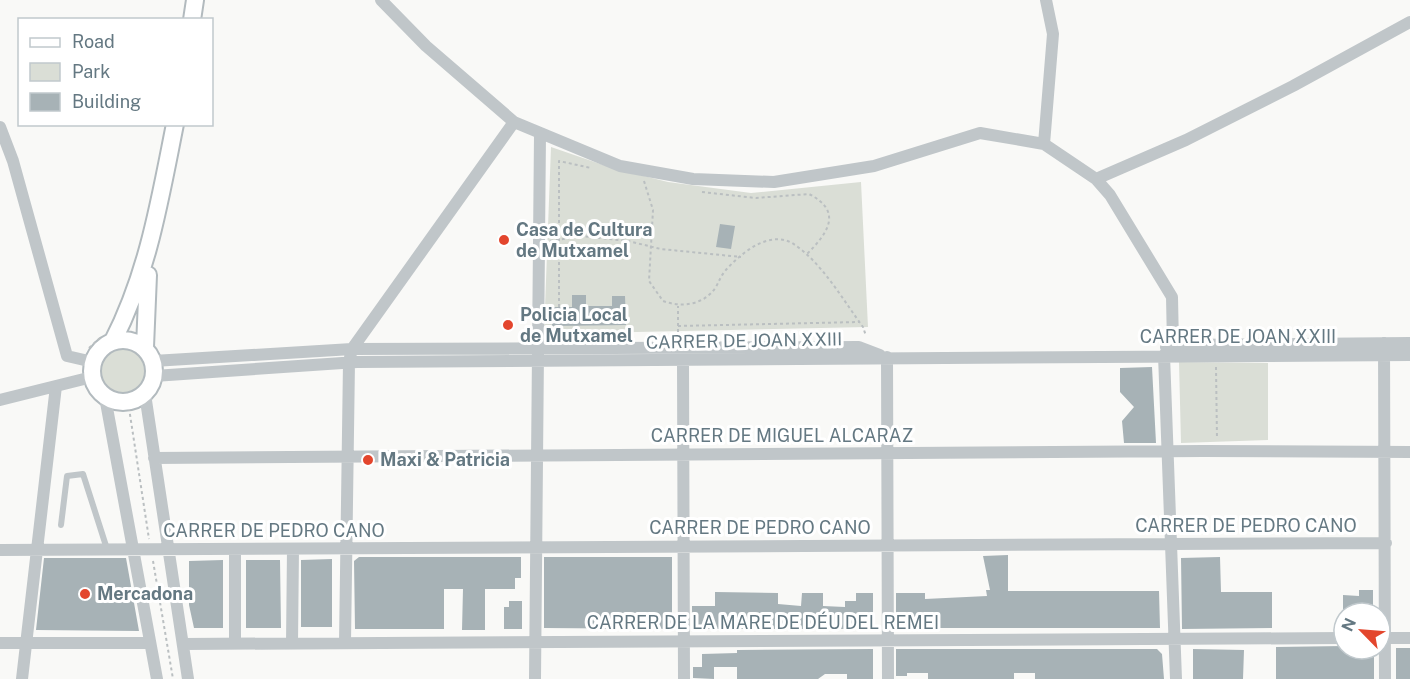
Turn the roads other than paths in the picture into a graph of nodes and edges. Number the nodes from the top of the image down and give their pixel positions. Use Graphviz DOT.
graph roads {
  1 [pos="195,0"];
  2 [pos="381,0"];
  3 [pos="1046,0"];
  4 [pos="192,18"];
  5 [pos="1410,22"];
  6 [pos="514,122"];
  7 [pos="175,126"];
  8 [pos="0,128"];
  9 [pos="540,134"];
  10 [pos="1044,144"];
  11 [pos="1096,179"];
  12 [pos="150,244"];
  13 [pos="113,341"];
  14 [pos="1410,343"];
  15 [pos="1173,345"];
  16 [pos="352,349"];
  17 [pos="1384,349"];
  18 [pos="538,354"];
  19 [pos="1140,355"];
  20 [pos="1164,355"];
  21 [pos="1410,355"];
  22 [pos="887,357"];
  23 [pos="151,361"];
  24 [pos="683,361"];
  25 [pos="353,362"];
  26 [pos="92,370"];
  27 [pos="56,386"];
  28 [pos="145,394"];
  29 [pos="105,397"];
  30 [pos="0,400"];
  31 [pos="1167,452"];
  32 [pos="1386,452"];
  33 [pos="1410,452"];
  34 [pos="887,453"];
  35 [pos="683,454"];
  36 [pos="537,455"];
  37 [pos="348,456"];
  38 [pos="154,458"];
  39 [pos="61,525"];
  40 [pos="1386,543"];
  41 [pos="1171,544"];
  42 [pos="888,545"];
  43 [pos="684,547"];
  44 [pos="536,548"];
  45 [pos="236,549"];
  46 [pos="293,549"];
  47 [pos="347,549"];
  48 [pos="0,550"];
  49 [pos="37,550"];
  50 [pos="107,550"];
  51 [pos="133,550"];
  52 [pos="169,550"];
  53 [pos="1384,601"];
  54 [pos="1332,638"];
  55 [pos="1392,638"];
  56 [pos="1410,638"];
  57 [pos="1174,639"];
  58 [pos="888,640"];
  59 [pos="684,641"];
  60 [pos="536,642"];
  61 [pos="0,643"];
  62 [pos="27,643"];
  63 [pos="150,643"];
  64 [pos="235,643"];
  65 [pos="292,643"];
  66 [pos="345,643"];
  67 [pos="183,644"];
  68 [pos="1384,661"];
  69 [pos="22,679"];
  70 [pos="157,679"];
  71 [pos="188,679"];
  72 [pos="535,679"];
  73 [pos="684,679"];
  74 [pos="888,679"];
  75 [pos="1176,679"];
  76 [pos="1385,679"];
  1 -- 4 [label="street"];
  2 -- 6 [label="street"];
  3 -- 10 [label="street"];
  5 -- 11 [label="street"];
  6 -- 9 [label="street"];
  6 -- 16 [label="street"];
  7 -- 12 [label="street"];
  8 -- 26 [label="street"];
  9 -- 10 [label="street"];
  9 -- 18 [label="street"];
  10 -- 11 [label="street"];
  11 -- 15 [label="street"];
  12 -- 13 [label="street"];
  12 -- 23 [label="street"];
  13 -- 23 [label="street"];
  13 -- 26 [label="street"];
  14 -- 17 [label="street, CARRER DE JOAN XXIII"];
  15 -- 17 [label="street, CARRER DE JOAN XXIII"];
  15 -- 19 [label="street, CARRER DE JOAN XXIII"];
  15 -- 20 [label="street"];
  16 -- 18 [label="street, CARRER DE JOAN XXIII"];
  16 -- 23 [label="street, CARRER DE JOAN XXIII"];
  16 -- 25 [label="street"];
  17 -- 20 [label="street, CARRER DE JOAN XXIII"];
  17 -- 21 [label="street, CARRER DE JOAN XXIII"];
  17 -- 32 [label="street"];
  18 -- 22 [label="street, CARRER DE JOAN XXIII"];
  18 -- 24 [label="street, CARRER DE JOAN XXIII"];
  18 -- 25 [label="street, CARRER DE JOAN XXIII"];
  18 -- 36 [label="street"];
  19 -- 20 [label="street, CARRER DE JOAN XXIII"];
  19 -- 22 [label="street, CARRER DE JOAN XXIII"];
  20 -- 31 [label="street"];
  22 -- 24 [label="street, CARRER DE JOAN XXIII"];
  22 -- 34 [label="street"];
  23 -- 25 [label="street, CARRER DE JOAN XXIII"];
  23 -- 28 [label="street"];
  24 -- 35 [label="street"];
  25 -- 37 [label="street"];
  26 -- 27 [label="street"];
  26 -- 29 [label="street"];
  27 -- 30 [label="street"];
  27 -- 49 [label="street"];
  28 -- 29 [label="street"];
  28 -- 38 [label="street"];
  29 -- 51 [label="street"];
  31 -- 32 [label="street, CARRER DE MIGUEL ALCARAZ"];
  31 -- 34 [label="street, CARRER DE MIGUEL ALCARAZ"];
  31 -- 41 [label="street"];
  32 -- 33 [label="street, CARRER DE MIGUEL ALCARAZ"];
  32 -- 40 [label="street"];
  34 -- 35 [label="street, CARRER DE MIGUEL ALCARAZ"];
  34 -- 42 [label="street"];
  35 -- 36 [label="street, CARRER DE MIGUEL ALCARAZ"];
  35 -- 43 [label="street"];
  36 -- 37 [label="street, CARRER DE MIGUEL ALCARAZ"];
  36 -- 44 [label="street"];
  37 -- 38 [label="street, CARRER DE MIGUEL ALCARAZ"];
  37 -- 47 [label="street"];
  38 -- 52 [label="street"];
  39 -- 50 [label="lane"];
  40 -- 41 [label="street, CARRER DE PEDRO CANO"];
  40 -- 53 [label="street"];
  41 -- 42 [label="street, CARRER DE PEDRO CANO"];
  41 -- 57 [label="street"];
  42 -- 43 [label="street, CARRER DE PEDRO CANO"];
  42 -- 58 [label="street"];
  43 -- 44 [label="street, CARRER DE PEDRO CANO"];
  43 -- 59 [label="street"];
  44 -- 47 [label="street, CARRER DE PEDRO CANO"];
  44 -- 60 [label="street"];
  45 -- 46 [label="street, CARRER DE PEDRO CANO"];
  45 -- 52 [label="street, CARRER DE PEDRO CANO"];
  45 -- 64 [label="street"];
  46 -- 47 [label="street, CARRER DE PEDRO CANO"];
  46 -- 65 [label="street"];
  47 -- 66 [label="street"];
  48 -- 49 [label="street, CARRER DE PEDRO CANO"];
  49 -- 50 [label="street, CARRER DE PEDRO CANO"];
  49 -- 62 [label="street"];
  50 -- 51 [label="street, CARRER DE PEDRO CANO"];
  51 -- 52 [label="street, CARRER DE PEDRO CANO"];
  51 -- 63 [label="street"];
  52 -- 67 [label="street"];
  54 -- 57 [label="street, CARRER DE LA MARE DE DÉU DEL REMEI"];
  55 -- 56 [label="street"];
  57 -- 58 [label="street, CARRER DE LA MARE DE DÉU DEL REMEI"];
  57 -- 75 [label="street"];
  58 -- 59 [label="street, CARRER DE LA MARE DE DÉU DEL REMEI"];
  58 -- 74 [label="street"];
  59 -- 60 [label="street, CARRER DE LA MARE DE DÉU DEL REMEI"];
  59 -- 73 [label="street"];
  60 -- 66 [label="street, CARRER DE LA MARE DE DÉU DEL REMEI"];
  60 -- 72 [label="street"];
  61 -- 62 [label="street"];
  62 -- 63 [label="street"];
  62 -- 69 [label="street"];
  63 -- 70 [label="street"];
  64 -- 65 [label="street, CARRER DE LA MARE DE DÉU DEL REMEI"];
  64 -- 67 [label="street, CARRER DE LA MARE DE DÉU DEL REMEI"];
  65 -- 66 [label="street, CARRER DE LA MARE DE DÉU DEL REMEI"];
  67 -- 71 [label="street"];
  68 -- 76 [label="street"];
}
